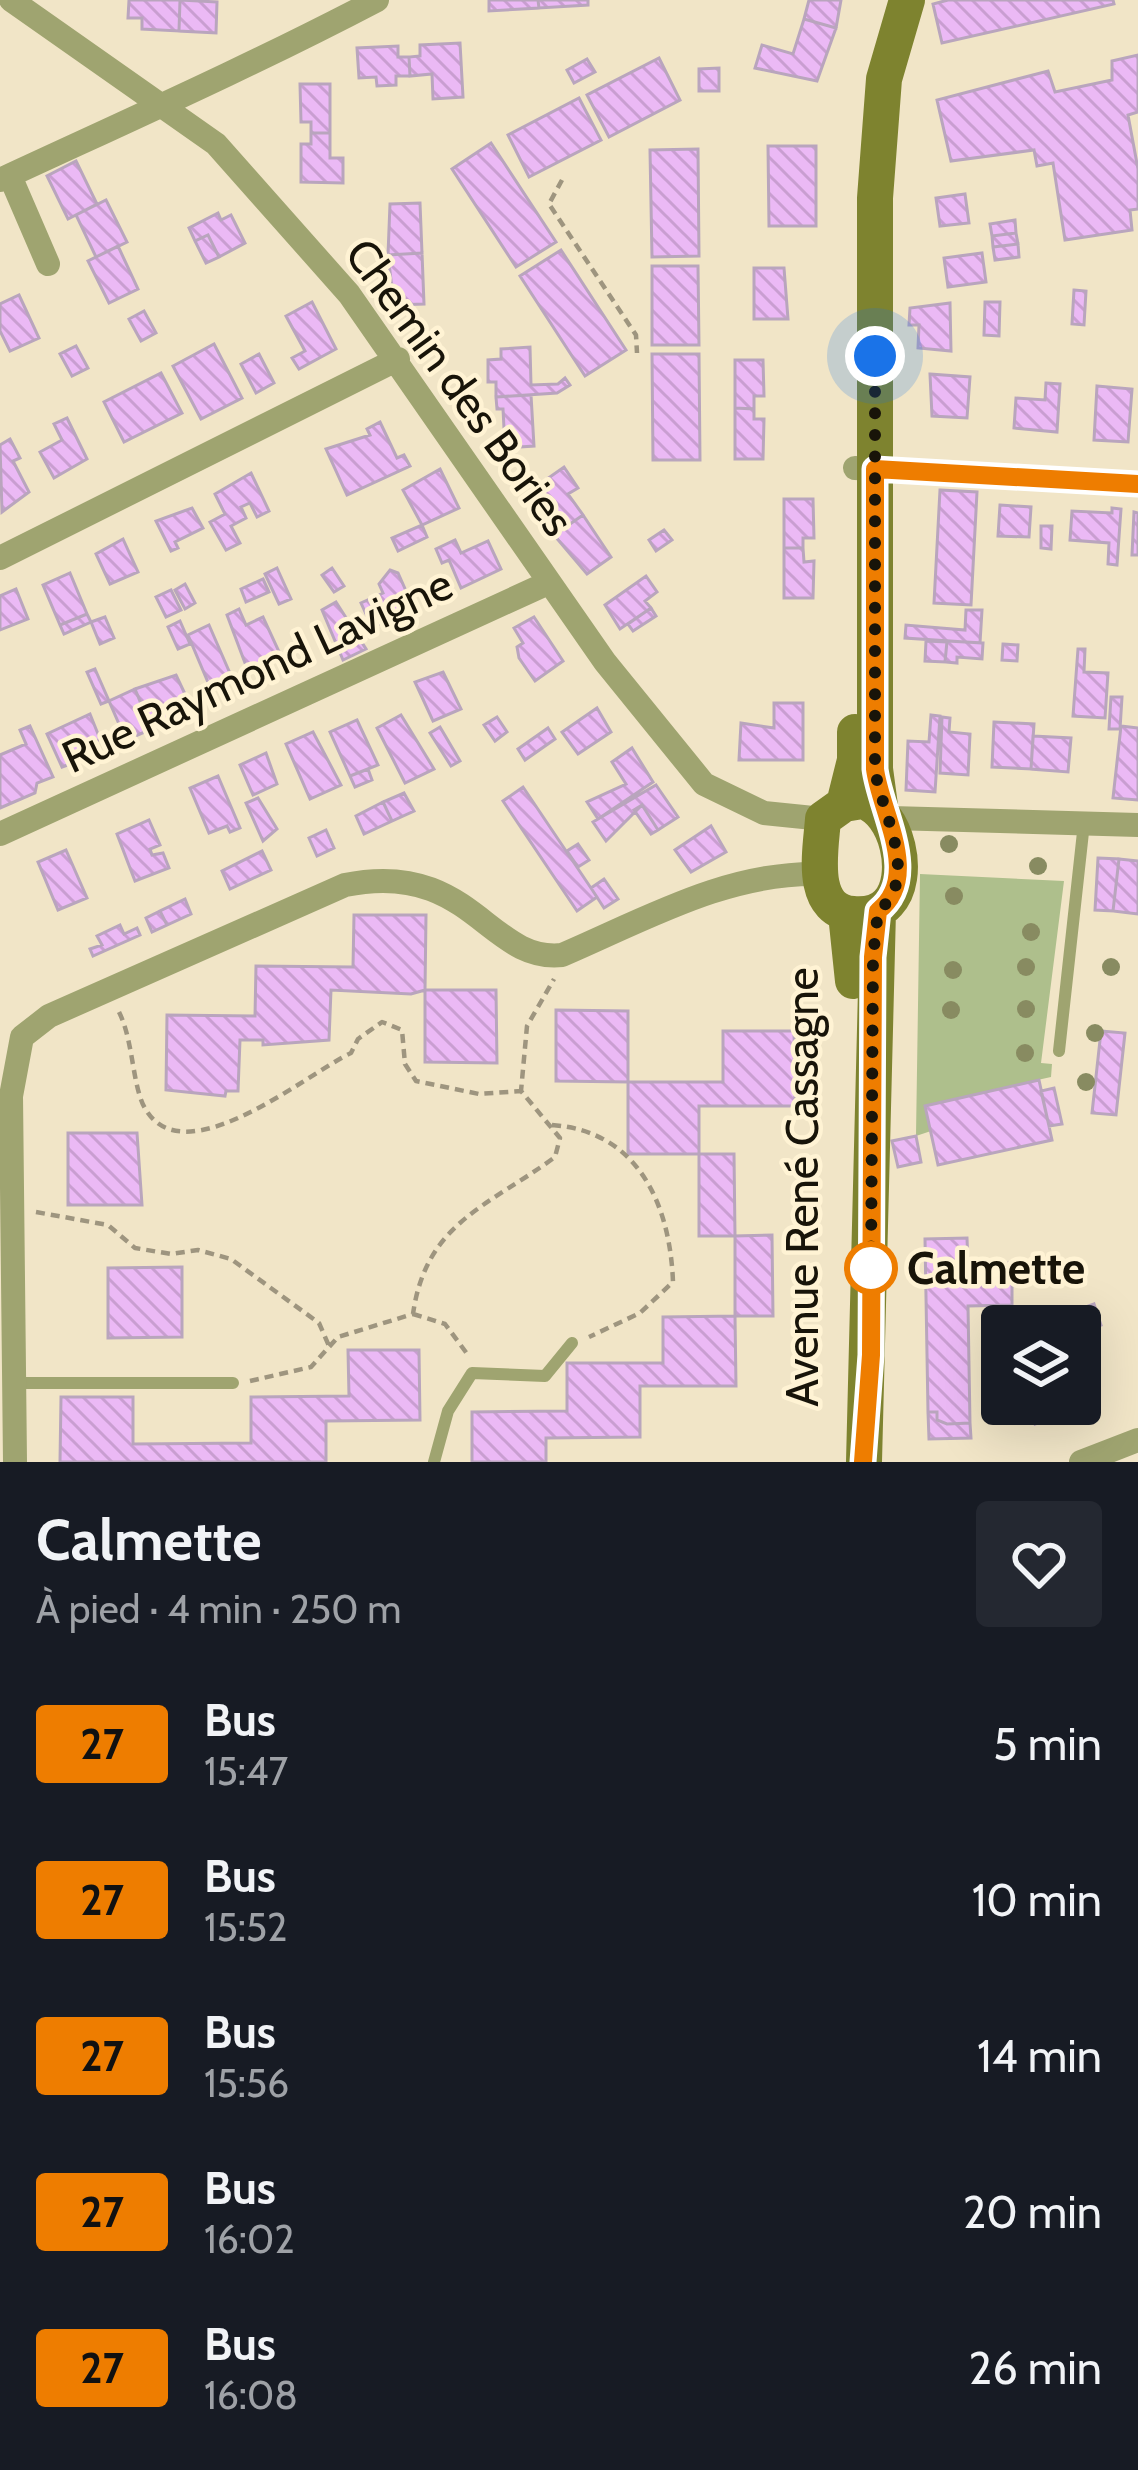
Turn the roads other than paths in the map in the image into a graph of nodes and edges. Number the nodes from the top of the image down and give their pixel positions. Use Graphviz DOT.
graph roads {
  1 [pos="11,0"];
  2 [pos="377,0"];
  3 [pos="889,0"];
  4 [pos="908,0"];
  5 [pos="167,105"];
  6 [pos="5,178"];
  7 [pos="48,264"];
  8 [pos="398,359"];
  9 [pos="865,468"];
  10 [pos="1138,484"];
  11 [pos="0,559"];
  12 [pos="548,583"];
  13 [pos="859,812"];
  14 [pos="1084,822"];
  15 [pos="1138,825"];
  16 [pos="0,834"];
  17 [pos="819,874"];
  18 [pos="862,912"];
  19 [pos="1059,1051"];
  20 [pos="572,1343"];
  21 [pos="14,1383"];
  22 [pos="233,1383"];
  23 [pos="1138,1440"];
  24 [pos="15,1462"];
  25 [pos="434,1462"];
  26 [pos="846,1462"];
  27 [pos="864,1462"];
  28 [pos="1081,1462"];
  1 -- 5 [label="street, Chemin des Bories"];
  2 -- 5 [label="street"];
  3 -- 9 [label="main road"];
  4 -- 9 [label="main road"];
  5 -- 6 [label="street"];
  5 -- 8 [label="street, Chemin des Bories"];
  6 -- 7 [label="street"];
  8 -- 11 [label="street"];
  8 -- 12 [label="street, Chemin des Bories"];
  9 -- 10 [label="street"];
  9 -- 13 [label="main road"];
  12 -- 13 [label="street, Chemin des Bories"];
  12 -- 16 [label="street, Rue Raymond Lavigne"];
  13 -- 14 [label="street, Chemin des Bories"];
  13 -- 17 [label="main road"];
  13 -- 18 [label="main road"];
  14 -- 15 [label="street, Chemin des Bories"];
  14 -- 19 [label="lane"];
  17 -- 18 [label="main road"];
  17 -- 21 [label="street"];
  18 -- 26 [label="main road, Avenue René Cassagne"];
  18 -- 27 [label="main road, Avenue René Cassagne"];
  20 -- 25 [label="lane"];
  21 -- 22 [label="lane"];
  21 -- 24 [label="street"];
  23 -- 28 [label="street"];
}
